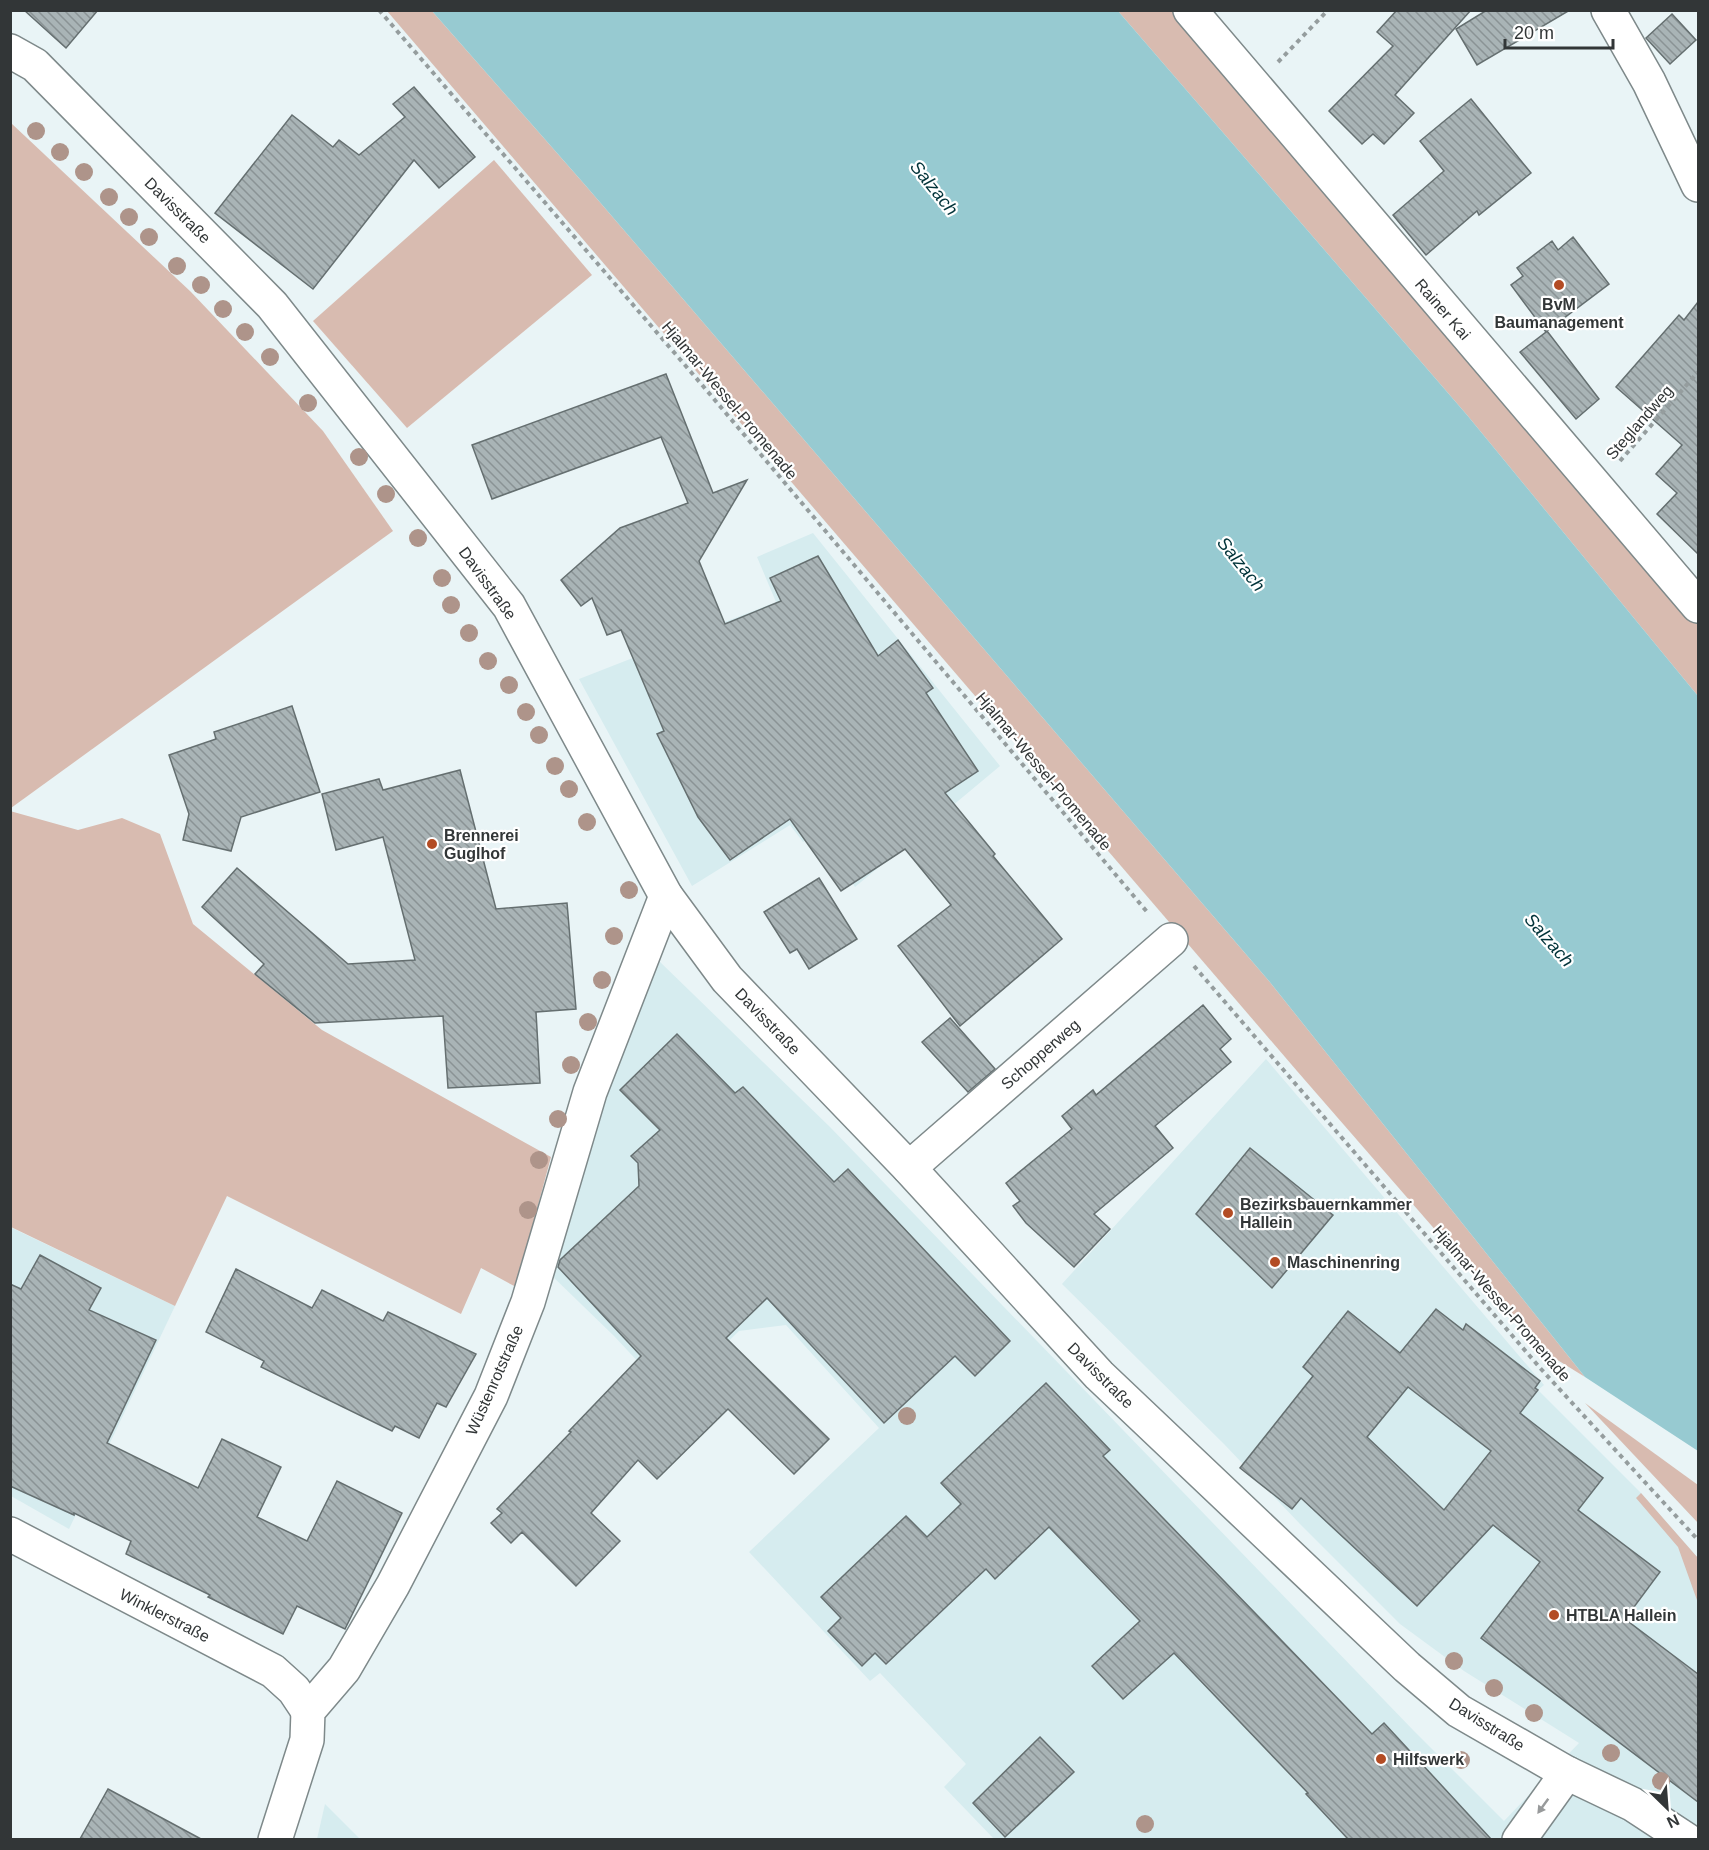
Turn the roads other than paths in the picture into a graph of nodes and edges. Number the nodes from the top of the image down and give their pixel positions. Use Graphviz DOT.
graph roads {
  1 [pos="1190,10"];
  2 [pos="1608,10"];
  3 [pos="10,51"];
  4 [pos="1698,185"];
  5 [pos="1698,606"];
  6 [pos="666,896"];
  7 [pos="1171,940"];
  8 [pos="909,1168"];
  9 [pos="10,1534"];
  10 [pos="308,1711"];
  11 [pos="1568,1773"];
  12 [pos="275,1839"];
  13 [pos="1519,1839"];
  14 [pos="1687,1839"];
  1 -- 5 [label="street, Rainer Kai"];
  2 -- 4 [label="street"];
  3 -- 6 [label="street, Davisstraße"];
  6 -- 8 [label="street, Davisstraße"];
  6 -- 10 [label="street, Wüstenrotstraße"];
  7 -- 8 [label="street, Schopperweg"];
  8 -- 11 [label="street, Davisstraße"];
  9 -- 10 [label="street, Winklerstraße"];
  10 -- 12 [label="street"];
  11 -- 13 [label="street, one-way"];
  11 -- 14 [label="street, Davisstraße"];
}
